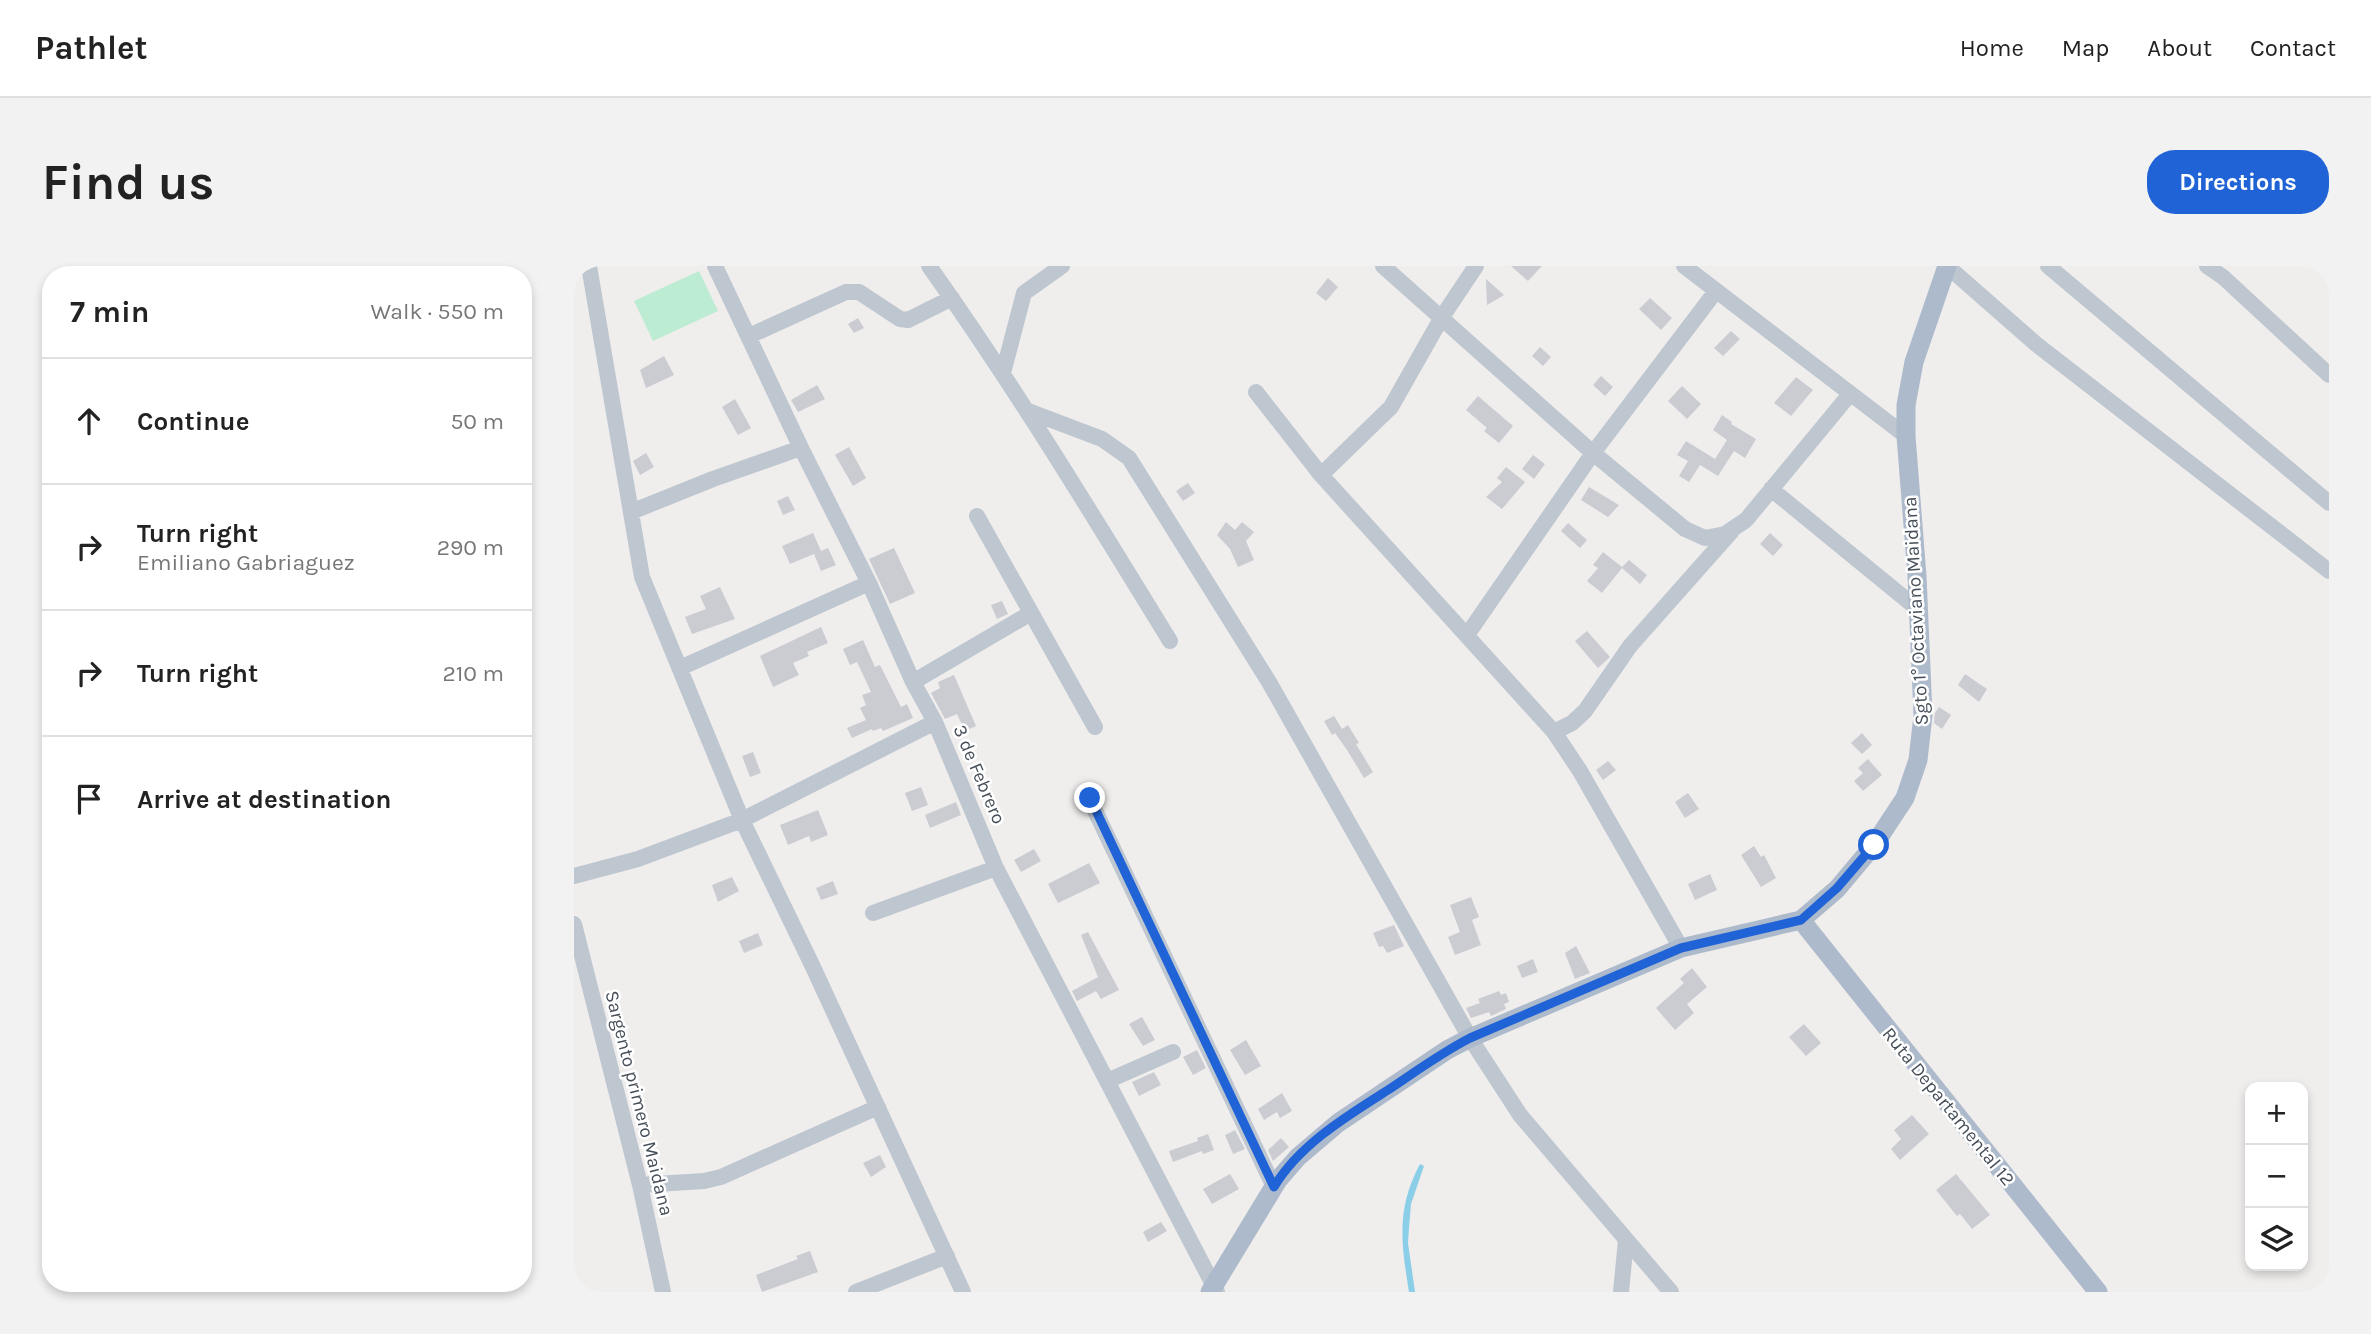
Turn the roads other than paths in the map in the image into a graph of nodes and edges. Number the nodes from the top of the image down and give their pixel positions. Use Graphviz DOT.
graph roads {
  1 [pos="590,266"];
  2 [pos="715,266"];
  3 [pos="929,266"];
  4 [pos="1383,266"];
  5 [pos="1476,266"];
  6 [pos="1684,266"];
  7 [pos="1947,266"];
  8 [pos="2048,266"];
  9 [pos="2207,266"];
  10 [pos="1053,269"];
  11 [pos="1716,290"];
  12 [pos="952,298"];
  13 [pos="1442,317"];
  14 [pos="749,336"];
  15 [pos="1003,373"];
  16 [pos="2329,375"];
  17 [pos="1256,392"];
  18 [pos="1850,394"];
  19 [pos="1028,411"];
  20 [pos="1906,436"];
  21 [pos="801,449"];
  22 [pos="1593,453"];
  23 [pos="1321,475"];
  24 [pos="1771,489"];
  25 [pos="2329,503"];
  26 [pos="631,512"];
  27 [pos="977,516"];
  28 [pos="1736,527"];
  29 [pos="2329,571"];
  30 [pos="869,583"];
  31 [pos="1919,610"];
  32 [pos="1031,613"];
  33 [pos="1467,635"];
  34 [pos="1170,641"];
  35 [pos="680,668"];
  36 [pos="913,681"];
  37 [pos="935,722"];
  38 [pos="1095,727"];
  39 [pos="1553,732"];
  40 [pos="1090,798"];
  41 [pos="742,820"];
  42 [pos="996,868"];
  43 [pos="574,876"];
  44 [pos="873,913"];
  45 [pos="1801,920"];
  46 [pos="574,924"];
  47 [pos="1681,948"];
  48 [pos="1470,1038"];
  49 [pos="1173,1052"];
  50 [pos="1107,1081"];
  51 [pos="878,1107"];
  52 [pos="639,1185"];
  53 [pos="1274,1187"];
  54 [pos="1626,1240"];
  55 [pos="947,1256"];
  56 [pos="1214,1290"];
  57 [pos="663,1292"];
  58 [pos="856,1292"];
  59 [pos="963,1292"];
  60 [pos="1621,1292"];
  61 [pos="1671,1292"];
  62 [pos="2098,1292"];
  1 -- 26 [label="street"];
  2 -- 14 [label="street, 3 de Febrero"];
  3 -- 12 [label="street"];
  4 -- 13 [label="street"];
  5 -- 13 [label="street"];
  6 -- 11 [label="street"];
  7 -- 20 [label="main road, Sgto 1° Octaviano Maidana"];
  7 -- 29 [label="street"];
  8 -- 25 [label="street"];
  9 -- 16 [label="street"];
  10 -- 15 [label="street"];
  11 -- 18 [label="street"];
  11 -- 22 [label="street"];
  12 -- 14 [label="street"];
  12 -- 15 [label="street"];
  13 -- 22 [label="street"];
  13 -- 23 [label="street"];
  14 -- 21 [label="street, 3 de Febrero"];
  15 -- 19 [label="street"];
  17 -- 23 [label="street"];
  18 -- 20 [label="street"];
  18 -- 24 [label="street"];
  19 -- 34 [label="street"];
  19 -- 48 [label="street"];
  20 -- 31 [label="main road, Sgto 1° Octaviano Maidana"];
  21 -- 26 [label="street"];
  21 -- 30 [label="street, 3 de Febrero"];
  22 -- 28 [label="street"];
  22 -- 33 [label="street"];
  23 -- 33 [label="street"];
  24 -- 28 [label="street"];
  24 -- 31 [label="street"];
  26 -- 35 [label="street"];
  27 -- 32 [label="street"];
  28 -- 39 [label="street"];
  30 -- 35 [label="street"];
  30 -- 36 [label="street, 3 de Febrero"];
  31 -- 45 [label="main road, Sgto 1° Octaviano Maidana"];
  32 -- 36 [label="street"];
  32 -- 38 [label="street"];
  33 -- 39 [label="street"];
  35 -- 41 [label="street"];
  36 -- 37 [label="street, 3 de Febrero"];
  37 -- 41 [label="street"];
  37 -- 42 [label="street, 3 de Febrero"];
  39 -- 47 [label="street"];
  40 -- 53 [label="street"];
  41 -- 43 [label="street"];
  41 -- 51 [label="street"];
  42 -- 44 [label="street"];
  42 -- 50 [label="street, 3 de Febrero"];
  45 -- 47 [label="main road"];
  45 -- 62 [label="main road, Ruta Departamental 12"];
  46 -- 52 [label="street, Sargento primero Maidana"];
  47 -- 48 [label="main road"];
  48 -- 53 [label="main road"];
  48 -- 54 [label="street"];
  49 -- 50 [label="street"];
  50 -- 56 [label="street, 3 de Febrero"];
  51 -- 52 [label="street"];
  51 -- 55 [label="street"];
  52 -- 57 [label="street, Sargento primero Maidana"];
  53 -- 56 [label="main road"];
  54 -- 60 [label="street"];
  54 -- 61 [label="street"];
  55 -- 58 [label="street"];
  55 -- 59 [label="street"];
}
